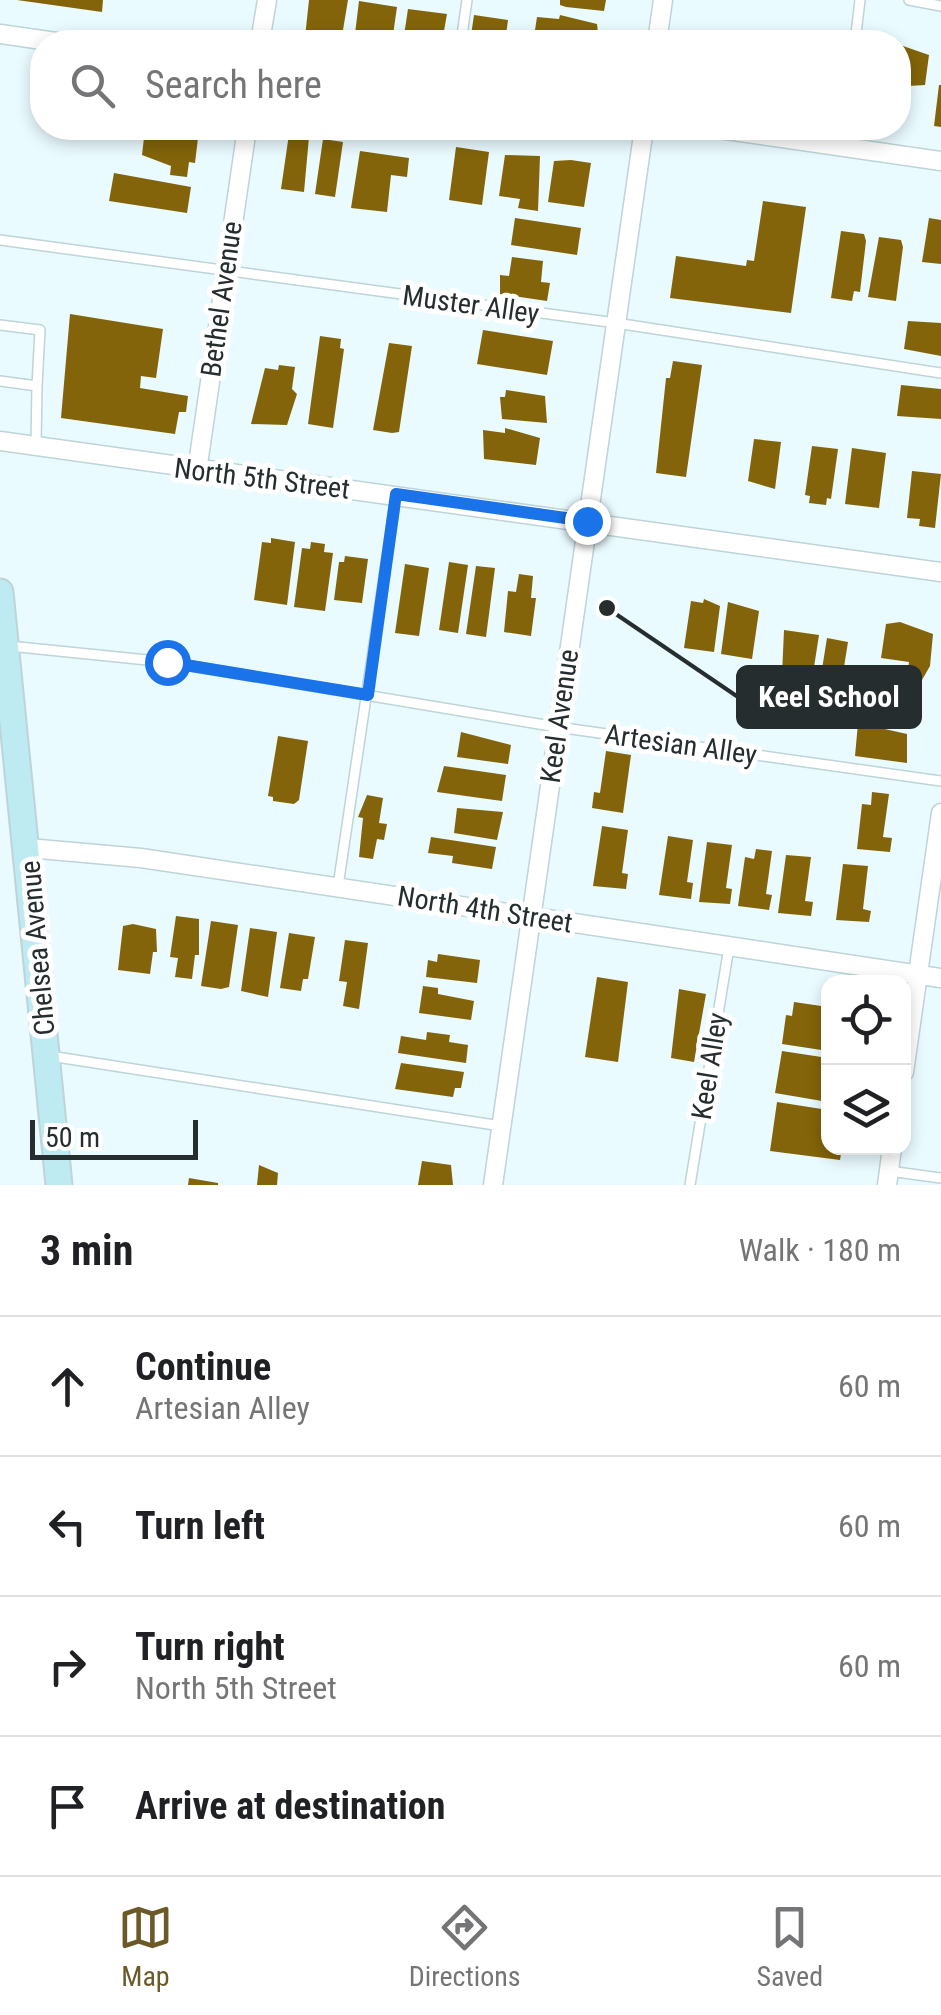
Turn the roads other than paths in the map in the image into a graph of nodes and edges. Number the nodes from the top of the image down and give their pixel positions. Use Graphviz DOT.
graph roads {
  1 [pos="267,0"];
  2 [pos="467,0"];
  3 [pos="663,0"];
  4 [pos="860,0"];
  5 [pos="909,0"];
  6 [pos="941,6"];
  7 [pos="262,30"];
  8 [pos="463,30"];
  9 [pos="659,30"];
  10 [pos="856,30"];
  11 [pos="0,34"];
  12 [pos="30,38"];
  13 [pos="245,140"];
  14 [pos="642,140"];
  15 [pos="855,140"];
  16 [pos="941,161"];
  17 [pos="0,240"];
  18 [pos="224,272"];
  19 [pos="616,324"];
  20 [pos="0,325"];
  21 [pos="941,373"];
  22 [pos="0,382"];
  23 [pos="37,386"];
  24 [pos="0,440"];
  25 [pos="36,448"];
  26 [pos="198,470"];
  27 [pos="396,494"];
  28 [pos="587,521"];
  29 [pos="941,572"];
  30 [pos="0,592"];
  31 [pos="6,645"];
  32 [pos="368,695"];
  33 [pos="558,726"];
  34 [pos="941,781"];
  35 [pos="941,813"];
  36 [pos="28,848"];
  37 [pos="338,886"];
  38 [pos="531,915"];
  39 [pos="729,947"];
  40 [pos="918,974"];
  41 [pos="941,978"];
  42 [pos="47,1056"];
  43 [pos="905,1065"];
  44 [pos="501,1126"];
  45 [pos="888,1178"];
  46 [pos="941,1178"];
  47 [pos="59,1185"];
  48 [pos="493,1185"];
  49 [pos="690,1185"];
  1 -- 7 [label="street"];
  2 -- 8 [label="lane"];
  3 -- 9 [label="street"];
  4 -- 10 [label="lane"];
  5 -- 6 [label="lane"];
  11 -- 12 [label="street"];
  13 -- 18 [label="street, Bethel Avenue"];
  14 -- 19 [label="street, Keel Avenue"];
  15 -- 16 [label="street"];
  17 -- 18 [label="lane, Muster Alley"];
  18 -- 19 [label="lane, Muster Alley"];
  18 -- 26 [label="street, Bethel Avenue"];
  19 -- 21 [label="lane, Muster Alley"];
  19 -- 28 [label="street, Keel Avenue"];
  20 -- 23 [label="lane"];
  22 -- 23 [label="lane"];
  23 -- 25 [label="lane"];
  24 -- 25 [label="street, North 5th Street"];
  25 -- 26 [label="street, North 5th Street"];
  26 -- 27 [label="street, North 5th Street"];
  27 -- 28 [label="street, North 5th Street"];
  27 -- 32 [label="lane"];
  28 -- 29 [label="street, North 5th Street"];
  28 -- 33 [label="street, Keel Avenue"];
  30 -- 31 [label="main road, Chelsea Avenue"];
  31 -- 32 [label="lane, Artesian Alley"];
  31 -- 36 [label="main road, Chelsea Avenue"];
  32 -- 33 [label="lane, Artesian Alley"];
  32 -- 37 [label="lane"];
  33 -- 34 [label="lane, Artesian Alley"];
  33 -- 38 [label="street, Keel Avenue"];
  35 -- 40 [label="street"];
  36 -- 37 [label="street, North 4th Street"];
  36 -- 42 [label="main road, Chelsea Avenue"];
  37 -- 38 [label="street, North 4th Street"];
  38 -- 39 [label="street, North 4th Street"];
  38 -- 44 [label="street, Keel Avenue"];
  39 -- 40 [label="street, North 4th Street"];
  39 -- 49 [label="lane, Keel Alley"];
  40 -- 41 [label="street, North 4th Street"];
  40 -- 43 [label="street"];
  42 -- 44 [label="lane"];
  42 -- 47 [label="main road, Chelsea Avenue"];
  44 -- 48 [label="street, Keel Avenue"];
  45 -- 46 [label="lane"];
}
